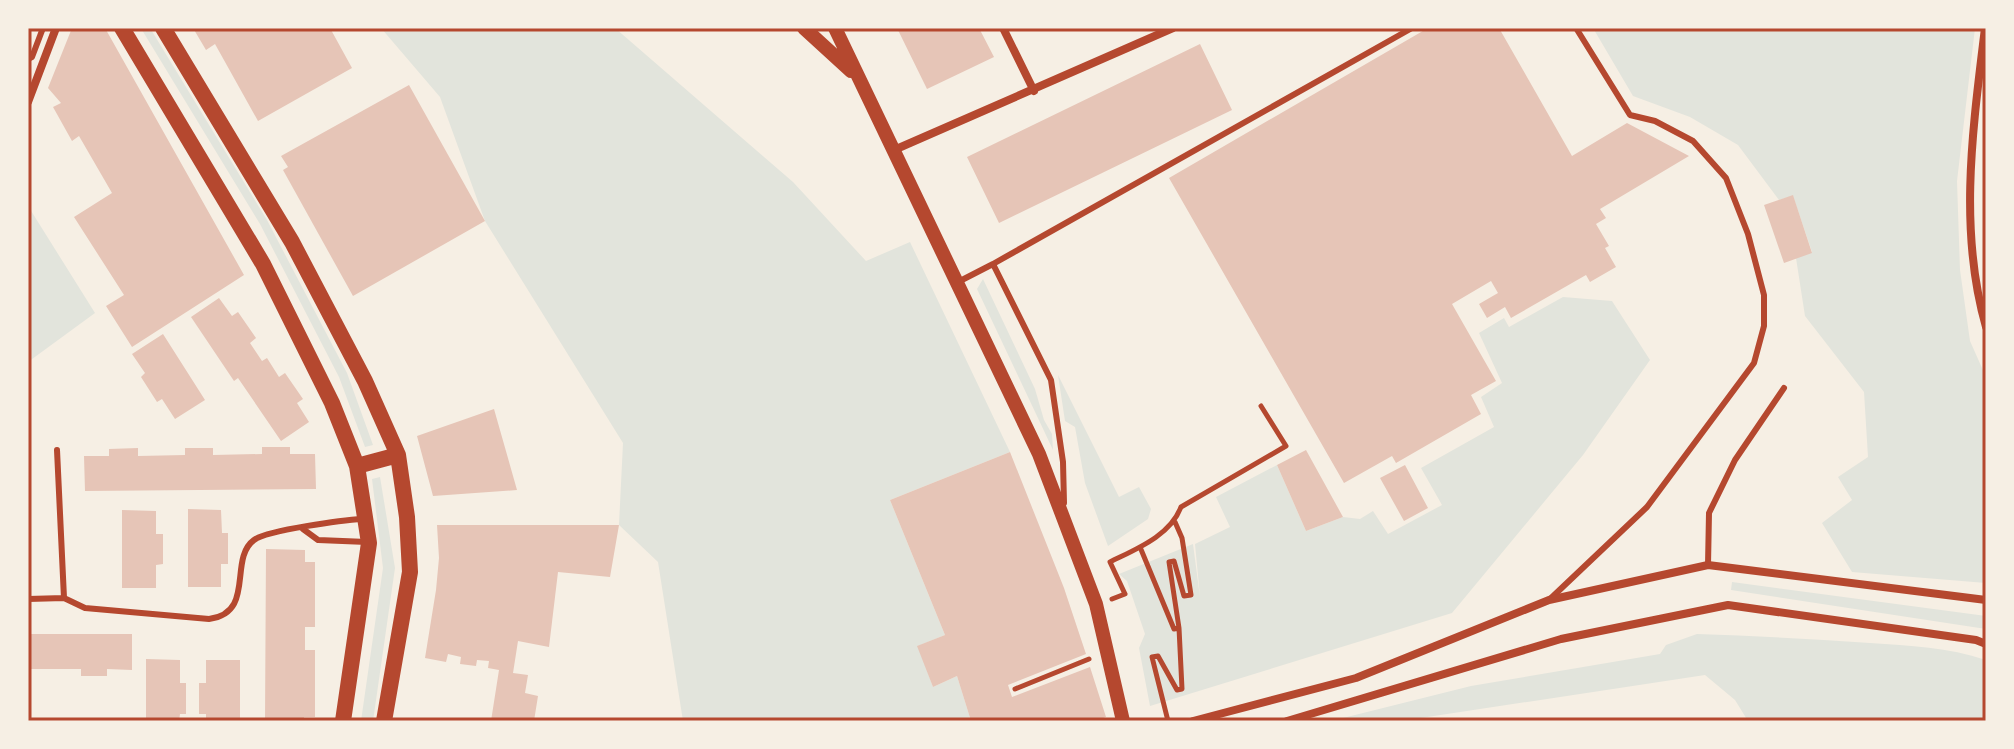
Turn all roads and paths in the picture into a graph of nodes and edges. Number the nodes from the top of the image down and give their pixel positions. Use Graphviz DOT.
graph roads {
  1 [pos="43,28"];
  2 [pos="56,28"];
  3 [pos="122,28"];
  4 [pos="163,28"];
  5 [pos="804,28"];
  6 [pos="835,28"];
  7 [pos="1003,28"];
  8 [pos="1173,28"];
  9 [pos="1412,28"];
  10 [pos="1576,28"];
  11 [pos="1985,28"];
  12 [pos="28,59"];
  13 [pos="857,76"];
  14 [pos="1034,91"];
  15 [pos="28,102"];
  16 [pos="894,150"];
  17 [pos="993,264"];
  18 [pos="958,282"];
  19 [pos="1986,327"];
  20 [pos="1784,388"];
  21 [pos="1261,406"];
  22 [pos="57,450"];
  23 [pos="398,455"];
  24 [pos="357,466"];
  25 [pos="1064,515"];
  26 [pos="367,519"];
  27 [pos="1175,522"];
  28 [pos="303,529"];
  29 [pos="369,543"];
  30 [pos="1140,547"];
  31 [pos="1708,565"];
  32 [pos="64,598"];
  33 [pos="28,599"];
  34 [pos="1549,600"];
  35 [pos="1986,600"];
  36 [pos="1096,604"];
  37 [pos="1179,628"];
  38 [pos="1986,644"];
  39 [pos="1106,652"];
  40 [pos="1015,689"];
  41 [pos="343,721"];
  42 [pos="384,721"];
  43 [pos="1123,721"];
  44 [pos="1168,721"];
  45 [pos="1193,721"];
  46 [pos="1287,721"];
  1 -- 12 [label="lane"];
  2 -- 15 [label="street"];
  3 -- 24 [label="main road"];
  4 -- 23 [label="main road"];
  5 -- 13 [label="street"];
  6 -- 13 [label="street"];
  7 -- 14 [label="street"];
  8 -- 14 [label="street"];
  9 -- 17 [label="lane"];
  10 -- 34 [label="lane"];
  11 -- 19 [label="street"];
  13 -- 16 [label="street"];
  14 -- 16 [label="street"];
  16 -- 18 [label="street"];
  17 -- 18 [label="lane"];
  17 -- 25 [label="lane"];
  18 -- 25 [label="street"];
  20 -- 31 [label="lane"];
  21 -- 27 [label="path"];
  22 -- 32 [label="lane"];
  23 -- 24 [label="main road"];
  23 -- 42 [label="main road"];
  24 -- 26 [label="main road"];
  25 -- 36 [label="street"];
  26 -- 28 [label="lane"];
  26 -- 29 [label="main road"];
  27 -- 30 [label="path"];
  27 -- 37 [label="path"];
  28 -- 29 [label="lane"];
  28 -- 32 [label="lane"];
  29 -- 41 [label="main road"];
  30 -- 36 [label="path"];
  30 -- 37 [label="path"];
  31 -- 34 [label="street"];
  31 -- 35 [label="street"];
  32 -- 33 [label="lane"];
  34 -- 45 [label="street"];
  36 -- 39 [label="street"];
  37 -- 44 [label="path"];
  38 -- 46 [label="street"];
  39 -- 40 [label="path"];
  39 -- 43 [label="street"];
}
